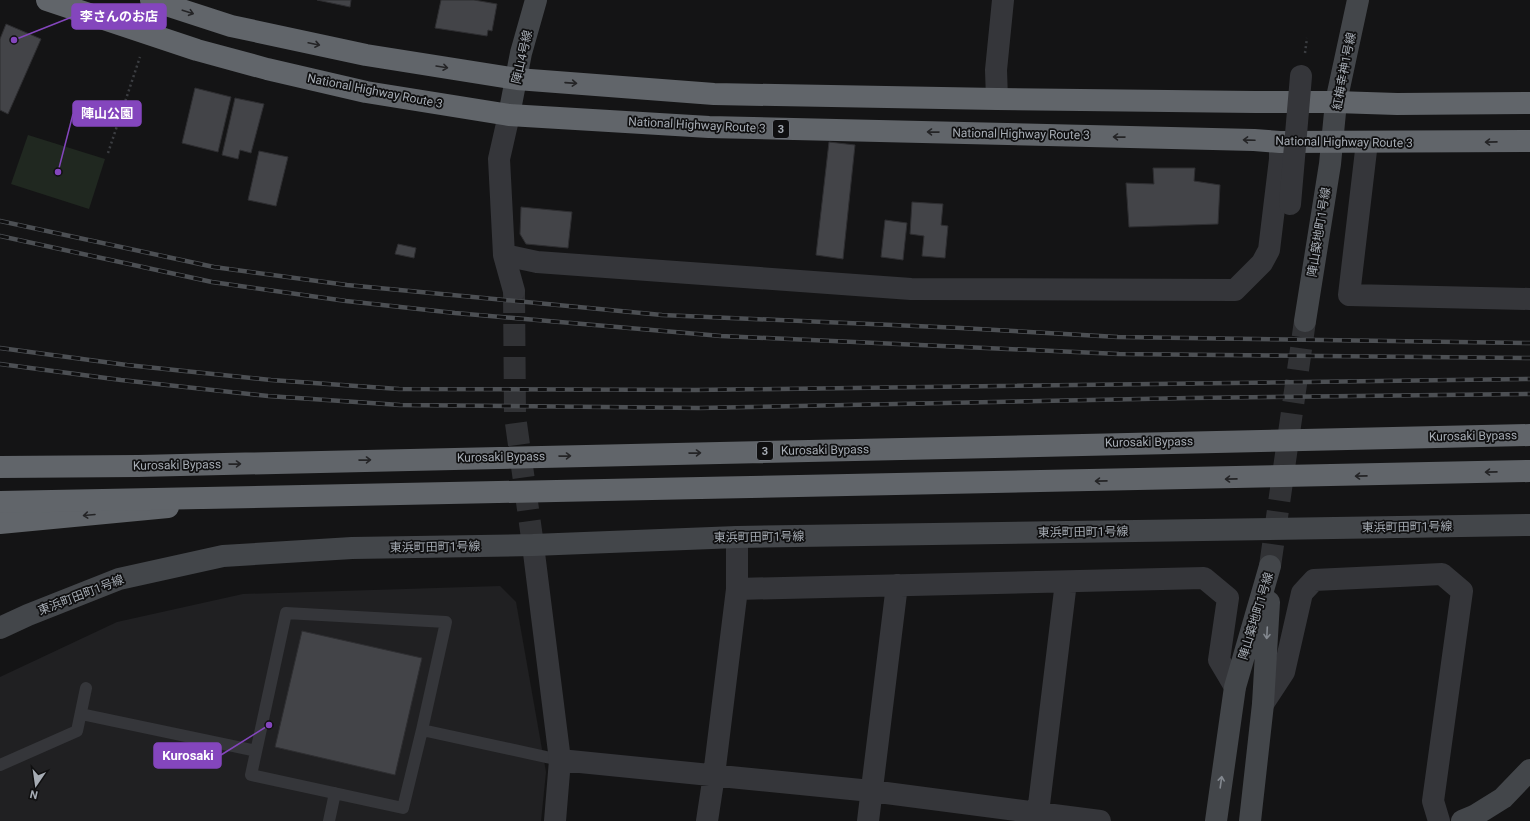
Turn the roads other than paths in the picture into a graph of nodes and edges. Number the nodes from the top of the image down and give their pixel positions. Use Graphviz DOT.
graph roads {
  1 [pos="47,0"];
  2 [pos="151,0"];
  3 [pos="536,0"];
  4 [pos="1003,0"];
  5 [pos="1358,0"];
  6 [pos="1301,76"];
  7 [pos="517,79"];
  8 [pos="997,99"];
  9 [pos="1336,102"];
  10 [pos="1530,103"];
  11 [pos="509,115"];
  12 [pos="1530,141"];
  13 [pos="1280,142"];
  14 [pos="1333,142"];
  15 [pos="1367,142"];
  16 [pos="1290,204"];
  17 [pos="504,255"];
  18 [pos="514,291"];
  19 [pos="1530,299"];
  20 [pos="1305,321"];
  21 [pos="1530,435"];
  22 [pos="0,459"];
  23 [pos="138,466"];
  24 [pos="0,467"];
  25 [pos="1530,471"];
  26 [pos="295,495"];
  27 [pos="0,502"];
  28 [pos="0,523"];
  29 [pos="1530,525"];
  30 [pos="737,537"];
  31 [pos="533,545"];
  32 [pos="1066,582"];
  33 [pos="897,585"];
  34 [pos="737,589"];
  35 [pos="0,628"];
  36 [pos="1235,687"];
  37 [pos="86,688"];
  38 [pos="1263,704"];
  39 [pos="81,714"];
  40 [pos="422,730"];
  41 [pos="256,751"];
  42 [pos="560,760"];
  43 [pos="0,765"];
  44 [pos="1530,770"];
  45 [pos="714,775"];
  46 [pos="871,791"];
  47 [pos="335,793"];
  48 [pos="1037,817"];
  49 [pos="328,821"];
  50 [pos="555,821"];
  51 [pos="706,821"];
  52 [pos="868,821"];
  53 [pos="1100,821"];
  54 [pos="1216,821"];
  55 [pos="1250,821"];
  56 [pos="1439,821"];
  57 [pos="1462,821"];
  1 -- 11 [label="highway, National Highway Route 3 / 3"];
  2 -- 7 [label="highway, one-way"];
  3 -- 7 [label="street, 陣山4号線"];
  4 -- 8 [label="street"];
  5 -- 9 [label="street, 紅梅幸神1号線"];
  6 -- 16 [label="street, bridge"];
  7 -- 8 [label="highway, one-way"];
  7 -- 11 [label="street, 陣山4号線"];
  8 -- 9 [label="highway"];
  9 -- 10 [label="highway"];
  9 -- 14 [label="street, 紅梅幸神1号線"];
  13 -- 11 [label="highway, National Highway Route 3 / 3, one-way"];
  11 -- 17 [label="street"];
  12 -- 15 [label="highway, National Highway Route 3 / 3, one-way"];
  13 -- 14 [label="highway, National Highway Route 3 / 3"];
  13 -- 17 [label="street"];
  14 -- 15 [label="highway, National Highway Route 3 / 3"];
  14 -- 20 [label="street, 陣山築地町1号線"];
  15 -- 19 [label="street"];
  17 -- 18 [label="street"];
  23 -- 21 [label="highway, Kurosaki Bypass / 3, one-way, bridge"];
  22 -- 23 [label="highway, bridge"];
  23 -- 24 [label="highway, Kurosaki Bypass / 3, bridge"];
  25 -- 26 [label="highway, one-way, bridge"];
  26 -- 27 [label="highway, bridge"];
  26 -- 28 [label="highway, one-way, bridge"];
  29 -- 30 [label="street, 東浜町田町1号線"];
  30 -- 31 [label="street, 東浜町田町1号線"];
  30 -- 34 [label="street"];
  31 -- 35 [label="street, 東浜町田町1号線"];
  31 -- 42 [label="street"];
  32 -- 33 [label="street"];
  32 -- 36 [label="street"];
  32 -- 48 [label="street"];
  33 -- 34 [label="street"];
  33 -- 46 [label="street"];
  34 -- 45 [label="street"];
  36 -- 38 [label="street, 陣山築地町1号線, one-way"];
  54 -- 36 [label="street, 陣山築地町1号線, one-way"];
  37 -- 39 [label="lane"];
  38 -- 55 [label="street, 陣山築地町1号線"];
  38 -- 56 [label="street"];
  39 -- 41 [label="lane"];
  39 -- 43 [label="lane"];
  40 -- 41 [label="lane"];
  40 -- 42 [label="lane"];
  40 -- 47 [label="lane"];
  41 -- 47 [label="lane"];
  42 -- 45 [label="street"];
  42 -- 50 [label="street"];
  44 -- 57 [label="street"];
  45 -- 46 [label="street"];
  45 -- 51 [label="street"];
  46 -- 48 [label="street"];
  46 -- 52 [label="street"];
  47 -- 49 [label="lane"];
  48 -- 53 [label="street"];
}
